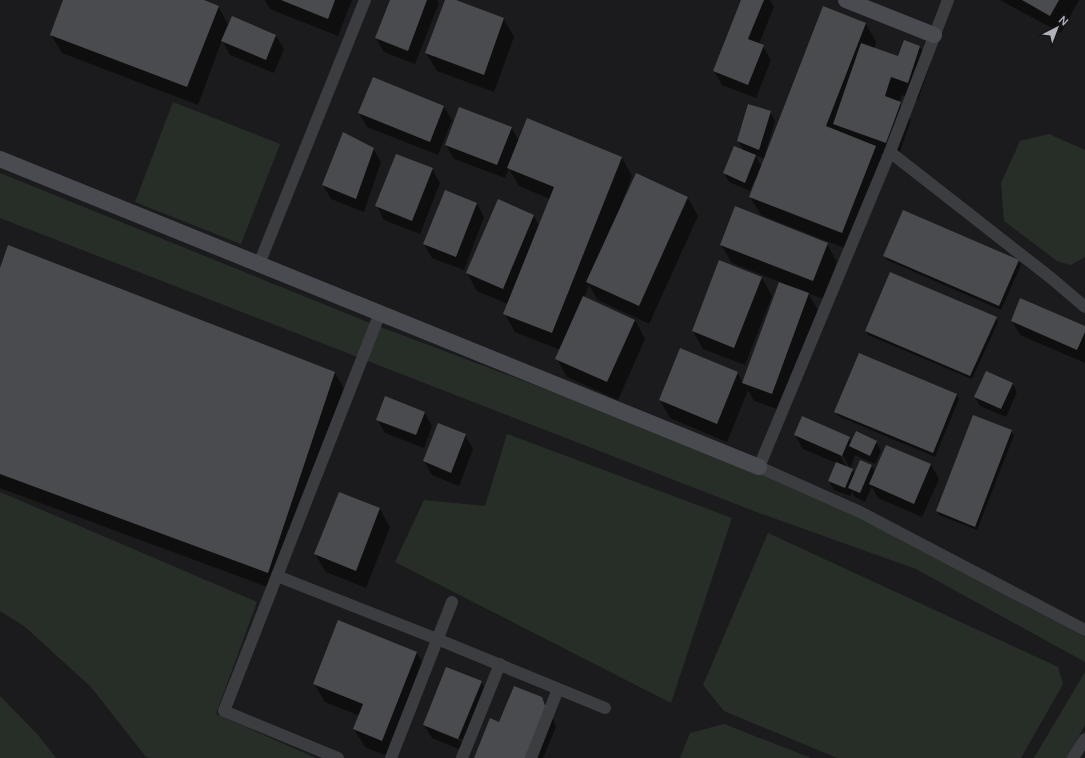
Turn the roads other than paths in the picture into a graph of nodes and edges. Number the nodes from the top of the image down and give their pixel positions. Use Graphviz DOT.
graph roads {
  1 [pos="365,0"];
  2 [pos="846,0"];
  3 [pos="948,0"];
  4 [pos="934,35"];
  5 [pos="890,152"];
  6 [pos="0,159"];
  7 [pos="259,264"];
  8 [pos="1085,307"];
  9 [pos="380,313"];
  10 [pos="759,467"];
  11 [pos="277,576"];
  12 [pos="452,602"];
  13 [pos="1085,630"];
  14 [pos="437,639"];
  15 [pos="500,664"];
  16 [pos="558,689"];
  17 [pos="605,708"];
  18 [pos="1085,739"];
  19 [pos="338,758"];
  20 [pos="391,758"];
  21 [pos="462,758"];
  22 [pos="531,758"];
  23 [pos="1073,758"];
  1 -- 7 [label="street"];
  2 -- 4 [label="street"];
  3 -- 4 [label="street"];
  4 -- 5 [label="street"];
  5 -- 8 [label="street"];
  5 -- 10 [label="street"];
  6 -- 7 [label="street"];
  7 -- 9 [label="street"];
  9 -- 10 [label="street"];
  9 -- 11 [label="street"];
  10 -- 13 [label="street"];
  11 -- 14 [label="street"];
  11 -- 19 [label="street"];
  12 -- 14 [label="street"];
  14 -- 15 [label="street"];
  14 -- 20 [label="street"];
  15 -- 16 [label="street"];
  15 -- 21 [label="street"];
  16 -- 17 [label="street"];
  16 -- 22 [label="street"];
  18 -- 23 [label="street"];
}
